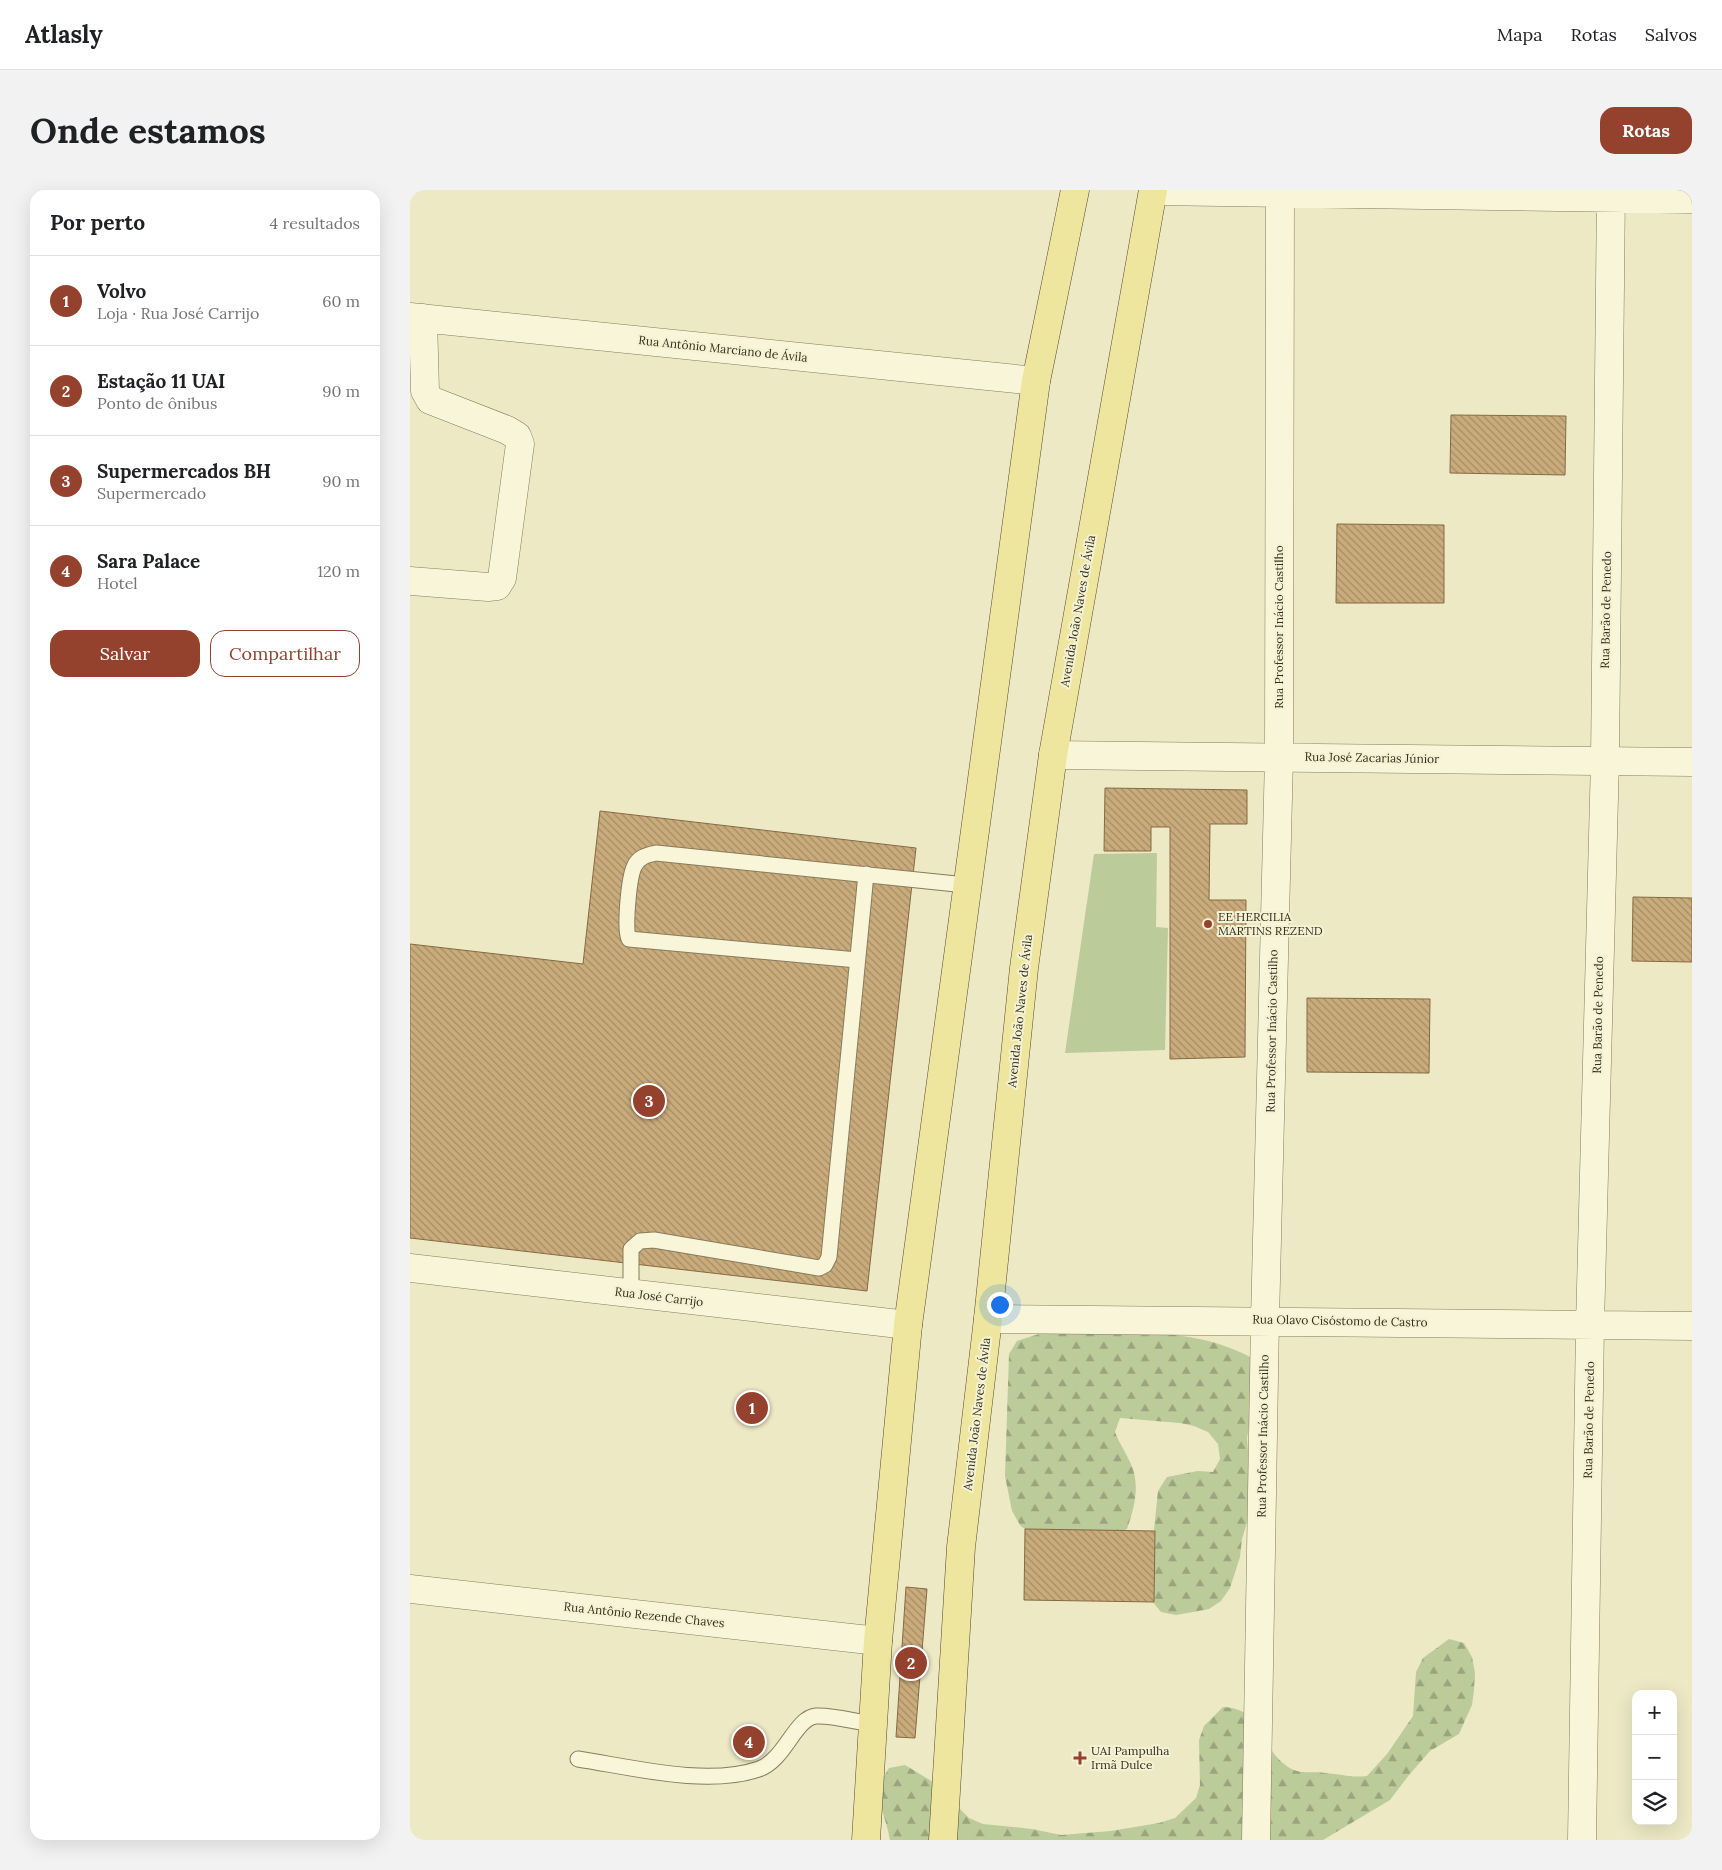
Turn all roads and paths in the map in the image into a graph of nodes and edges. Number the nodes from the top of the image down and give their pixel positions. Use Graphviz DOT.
graph roads {
  1 [pos="1075,190"];
  2 [pos="1153,191"];
  3 [pos="1280,193"];
  4 [pos="1611,194"];
  5 [pos="1692,199"];
  6 [pos="417,317"];
  7 [pos="1036,381"];
  8 [pos="410,581"];
  9 [pos="1053,754"];
  10 [pos="1278,756"];
  11 [pos="1605,760"];
  12 [pos="1692,762"];
  13 [pos="866,874"];
  14 [pos="966,885"];
  15 [pos="857,960"];
  16 [pos="410,1268"];
  17 [pos="631,1293"];
  18 [pos="988,1319"];
  19 [pos="1265,1320"];
  20 [pos="908,1325"];
  21 [pos="1590,1325"];
  22 [pos="1692,1326"];
  23 [pos="410,1590"];
  24 [pos="878,1641"];
  25 [pos="873,1724"];
  26 [pos="578,1759"];
  27 [pos="866,1840"];
  28 [pos="943,1840"];
  29 [pos="1256,1840"];
  30 [pos="1582,1840"];
  1 -- 7 [label="main road"];
  2 -- 3 [label="street"];
  2 -- 9 [label="main road, Avenida João Naves de Ávila"];
  3 -- 4 [label="street"];
  3 -- 10 [label="street, Rua Professor Inácio Castilho"];
  4 -- 5 [label="street"];
  4 -- 11 [label="street, Rua Barão de Penedo"];
  6 -- 7 [label="street, Rua Antônio Marciano de Ávila"];
  6 -- 8 [label="street"];
  7 -- 14 [label="main road"];
  9 -- 10 [label="street, Rua José Zacarias Júnior"];
  9 -- 18 [label="main road, Avenida João Naves de Ávila"];
  10 -- 11 [label="street, Rua José Zacarias Júnior"];
  10 -- 19 [label="street, Rua Professor Inácio Castilho"];
  11 -- 12 [label="street, Rua José Zacarias Júnior"];
  11 -- 21 [label="street, Rua Barão de Penedo"];
  13 -- 14 [label="lane"];
  13 -- 15 [label="lane"];
  13 -- 15 [label="lane"];
  14 -- 20 [label="main road"];
  15 -- 17 [label="lane"];
  16 -- 17 [label="street, Rua José Carrijo"];
  17 -- 20 [label="street, Rua José Carrijo"];
  18 -- 19 [label="street, Rua Olavo Cisóstomo de Castro"];
  18 -- 28 [label="main road, Avenida João Naves de Ávila"];
  19 -- 21 [label="street, Rua Olavo Cisóstomo de Castro"];
  19 -- 29 [label="street, Rua Professor Inácio Castilho"];
  20 -- 24 [label="main road"];
  21 -- 22 [label="street, Rua Olavo Cisóstomo de Castro"];
  21 -- 30 [label="street, Rua Barão de Penedo"];
  23 -- 24 [label="street, Rua Antônio Rezende Chaves"];
  24 -- 25 [label="main road"];
  25 -- 26 [label="lane"];
  25 -- 27 [label="main road"];
}
